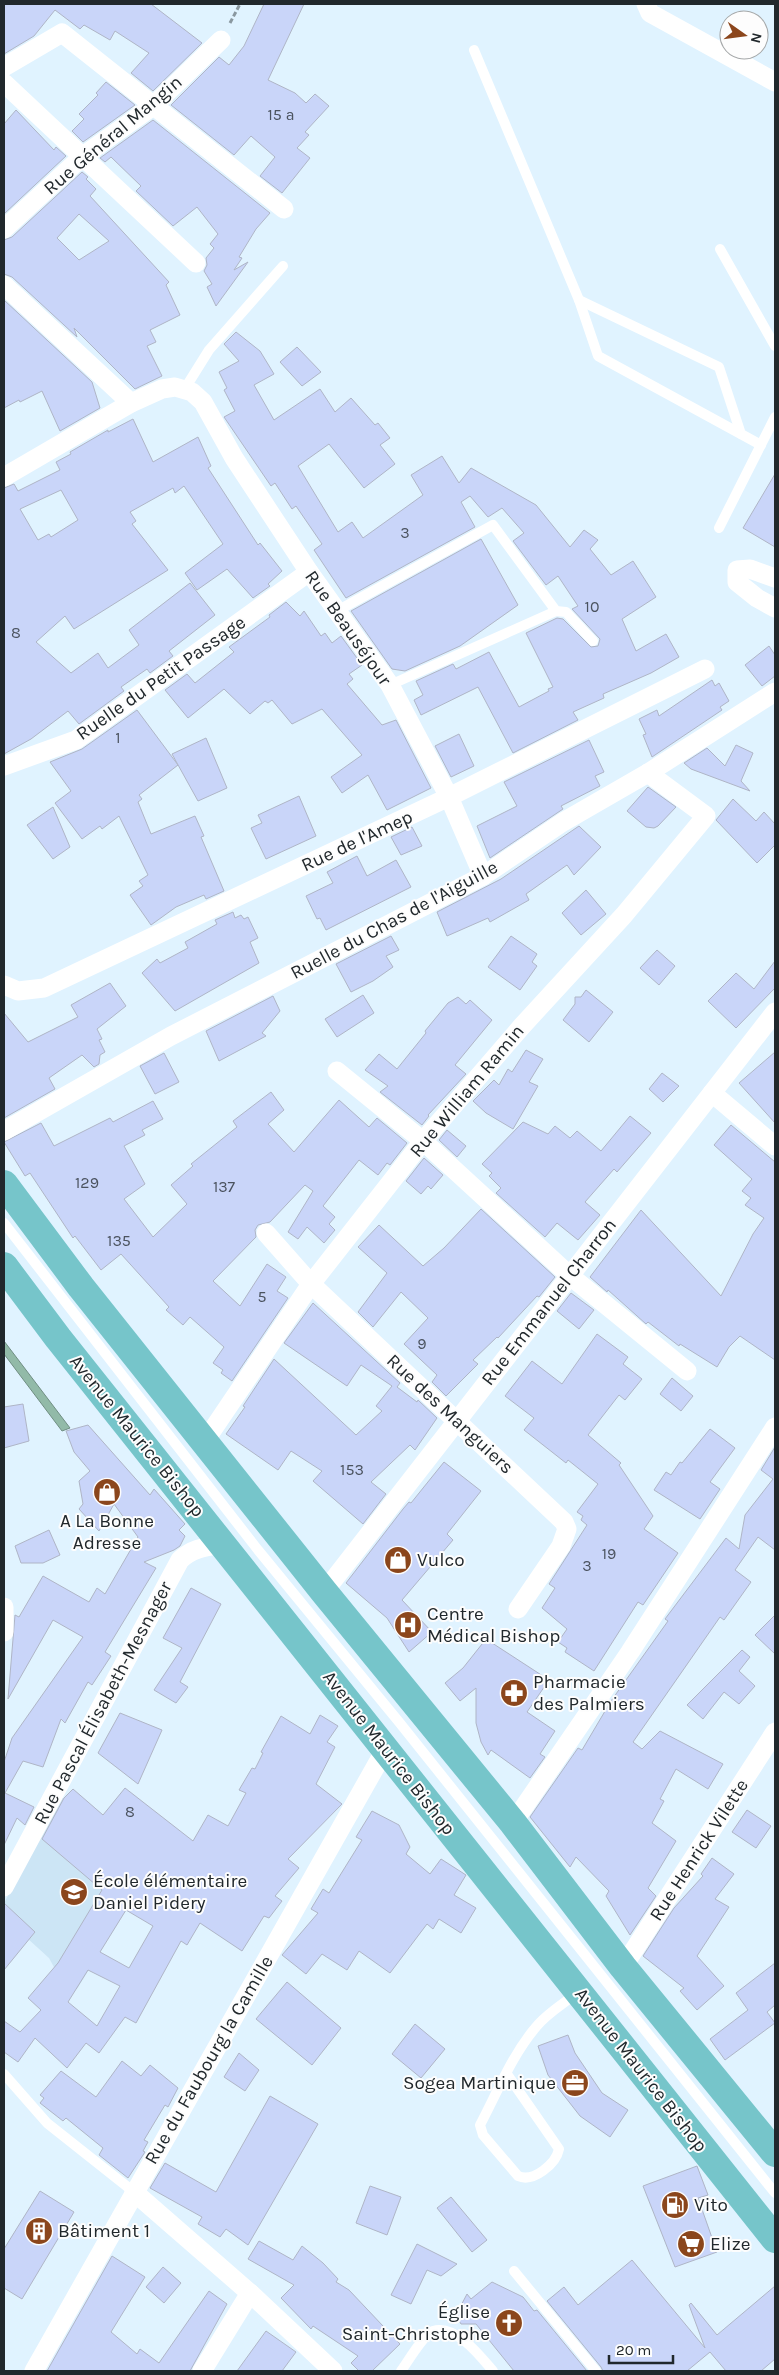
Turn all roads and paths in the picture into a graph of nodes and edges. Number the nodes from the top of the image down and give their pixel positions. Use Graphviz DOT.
graph roads {
  1 [pos="646,4"];
  2 [pos="221,40"];
  3 [pos="474,50"];
  4 [pos="4,67"];
  5 [pos="775,82"];
  6 [pos="4,83"];
  7 [pos="153,106"];
  8 [pos="83,156"];
  9 [pos="284,208"];
  10 [pos="4,229"];
  11 [pos="720,249"];
  12 [pos="196,263"];
  13 [pos="283,266"];
  14 [pos="4,285"];
  15 [pos="579,300"];
  16 [pos="775,346"];
  17 [pos="188,391"];
  18 [pos="131,404"];
  19 [pos="775,417"];
  20 [pos="741,434"];
  21 [pos="761,445"];
  22 [pos="4,477"];
  23 [pos="719,528"];
  24 [pos="309,572"];
  25 [pos="775,578"];
  26 [pos="775,608"];
  27 [pos="337,611"];
  28 [pos="556,611"];
  29 [pos="593,641"];
  30 [pos="705,669"];
  31 [pos="390,685"];
  32 [pos="775,692"];
  33 [pos="4,766"];
  34 [pos="648,773"];
  35 [pos="449,798"];
  36 [pos="483,876"];
  37 [pos="4,985"];
  38 [pos="775,1012"];
  39 [pos="337,1071"];
  40 [pos="712,1093"];
  41 [pos="4,1131"];
  42 [pos="423,1142"];
  43 [pos="775,1146"];
  44 [pos="4,1184"];
  45 [pos="4,1223"];
  46 [pos="266,1233"];
  47 [pos="4,1266"];
  48 [pos="569,1275"];
  49 [pos="311,1284"];
  50 [pos="686,1371"];
  51 [pos="458,1421"];
  52 [pos="775,1426"];
  53 [pos="205,1441"];
  54 [pos="223,1544"];
  55 [pos="324,1592"];
  56 [pos="4,1607"];
  57 [pos="518,1609"];
  58 [pos="4,1632"];
  59 [pos="775,1732"];
  60 [pos="385,1750"];
  61 [pos="513,1823"];
  62 [pos="4,1887"];
  63 [pos="623,1967"];
  64 [pos="579,1992"];
  65 [pos="4,2074"];
  66 [pos="507,2074"];
  67 [pos="775,2153"];
  68 [pos="134,2192"];
  69 [pos="775,2193"];
  70 [pos="775,2239"];
  71 [pos="514,2271"];
  72 [pos="250,2293"];
  73 [pos="34,2371"];
  74 [pos="202,2371"];
  75 [pos="332,2371"];
  76 [pos="401,2371"];
  77 [pos="493,2371"];
  78 [pos="596,2371"];
  1 -- 5 [label="street"];
  2 -- 7 [label="street, Rue Général Mangin"];
  3 -- 15 [label="lane"];
  4 -- 7 [label="street"];
  6 -- 8 [label="street"];
  7 -- 8 [label="street, Rue Général Mangin"];
  7 -- 9 [label="street"];
  8 -- 10 [label="street, Rue Général Mangin"];
  8 -- 12 [label="street"];
  11 -- 16 [label="lane"];
  13 -- 17 [label="lane"];
  14 -- 18 [label="street"];
  15 -- 20 [label="lane"];
  15 -- 20 [label="lane"];
  17 -- 18 [label="street"];
  17 -- 24 [label="street, Rue Beauséjour"];
  18 -- 22 [label="street"];
  19 -- 21 [label="lane"];
  20 -- 21 [label="lane"];
  21 -- 23 [label="lane"];
  24 -- 27 [label="street, Rue Beauséjour"];
  24 -- 33 [label="street, Ruelle du Petit Passage"];
  25 -- 26 [label="street"];
  27 -- 28 [label="lane"];
  27 -- 31 [label="street, Rue Beauséjour"];
  28 -- 29 [label="lane"];
  28 -- 31 [label="lane"];
  30 -- 35 [label="street, Rue de l'Amep"];
  31 -- 35 [label="street, Rue Beauséjour"];
  32 -- 34 [label="street, Ruelle du Chas de l'Aiguille"];
  34 -- 36 [label="street, Ruelle du Chas de l'Aiguille"];
  34 -- 42 [label="street, Rue William Ramin"];
  35 -- 36 [label="street, Rue Beauséjour"];
  35 -- 37 [label="street, Rue de l'Amep"];
  36 -- 41 [label="street, Ruelle du Chas de l'Aiguille"];
  38 -- 40 [label="street, Rue Emmanuel Charron"];
  39 -- 42 [label="street"];
  40 -- 43 [label="street"];
  40 -- 48 [label="street, Rue Emmanuel Charron"];
  42 -- 48 [label="street"];
  42 -- 49 [label="street, Rue William Ramin"];
  44 -- 53 [label="main road"];
  45 -- 69 [label="lane"];
  46 -- 49 [label="street, Rue des Manguiers"];
  47 -- 54 [label="main road, Avenue Maurice Bishop"];
  48 -- 50 [label="street"];
  48 -- 51 [label="street, Rue Emmanuel Charron"];
  49 -- 51 [label="street, Rue des Manguiers"];
  49 -- 53 [label="street, Rue William Ramin"];
  51 -- 55 [label="street, Rue Emmanuel Charron"];
  51 -- 57 [label="street, Rue des Manguiers"];
  52 -- 61 [label="street"];
  53 -- 55 [label="main road"];
  54 -- 60 [label="main road, Avenue Maurice Bishop"];
  54 -- 62 [label="street, Rue Pascal Élisabeth-Mesnager"];
  55 -- 61 [label="main road"];
  56 -- 58 [label="street"];
  59 -- 63 [label="street, Rue Henrick Vilette"];
  60 -- 64 [label="main road, Avenue Maurice Bishop"];
  60 -- 68 [label="street, Rue du Faubourg la Camille"];
  61 -- 63 [label="main road"];
  63 -- 67 [label="main road"];
  64 -- 66 [label="lane"];
  64 -- 70 [label="main road, Avenue Maurice Bishop"];
  65 -- 68 [label="lane"];
  66 -- 66 [label="lane"];
  68 -- 72 [label="street"];
  68 -- 73 [label="street, Rue du Faubourg la Camille"];
  71 -- 78 [label="lane"];
  72 -- 74 [label="street"];
  72 -- 75 [label="street"];
  76 -- 77 [label="lane"];
}
